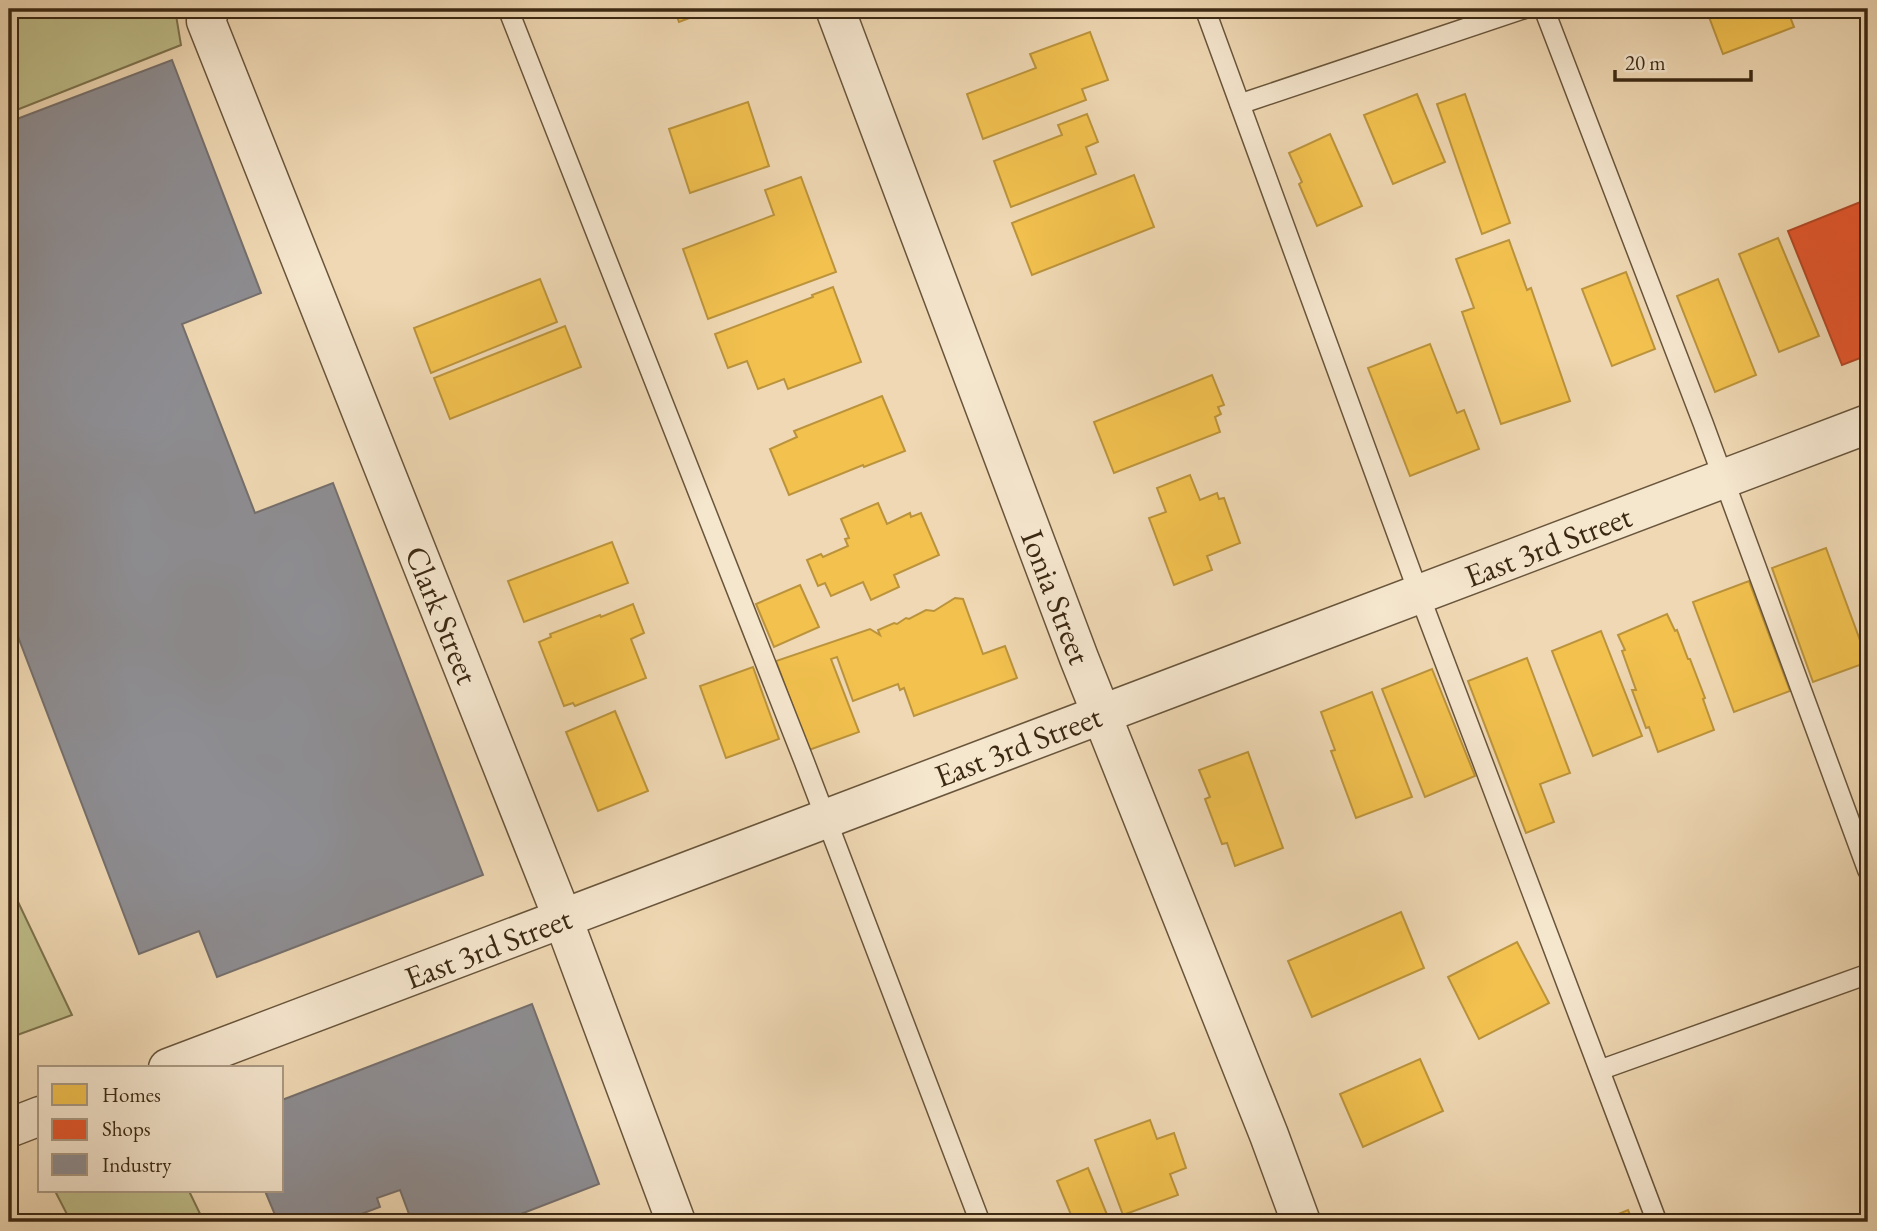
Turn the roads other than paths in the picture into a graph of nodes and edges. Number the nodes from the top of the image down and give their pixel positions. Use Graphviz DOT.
graph roads {
  1 [pos="210,9"];
  2 [pos="508,9"];
  3 [pos="835,9"];
  4 [pos="1205,9"];
  5 [pos="1523,9"];
  6 [pos="1544,9"];
  7 [pos="1240,104"];
  8 [pos="1868,424"];
  9 [pos="1723,480"];
  10 [pos="1419,594"];
  11 [pos="1101,714"];
  12 [pos="827,819"];
  13 [pos="1868,871"];
  14 [pos="563,919"];
  15 [pos="1868,974"];
  16 [pos="173,1066"];
  17 [pos="1600,1070"];
  18 [pos="38,1117"];
  19 [pos="9,1128"];
  20 [pos="676,1222"];
  21 [pos="980,1222"];
  22 [pos="1301,1222"];
  23 [pos="1657,1222"];
  1 -- 14 [label="street, Clark Street"];
  2 -- 12 [label="lane"];
  3 -- 11 [label="street, Ionia Street"];
  4 -- 7 [label="lane"];
  5 -- 7 [label="lane"];
  6 -- 9 [label="lane"];
  7 -- 10 [label="lane"];
  8 -- 9 [label="street, East 3rd Street"];
  9 -- 10 [label="street, East 3rd Street"];
  9 -- 13 [label="lane"];
  10 -- 11 [label="street, East 3rd Street"];
  10 -- 17 [label="lane"];
  11 -- 12 [label="street, East 3rd Street"];
  11 -- 22 [label="street, Ionia Street"];
  12 -- 14 [label="street, East 3rd Street"];
  12 -- 21 [label="lane"];
  14 -- 16 [label="street, East 3rd Street"];
  14 -- 20 [label="street, Clark Street"];
  15 -- 17 [label="lane"];
  17 -- 23 [label="lane"];
  18 -- 19 [label="street"];
}
